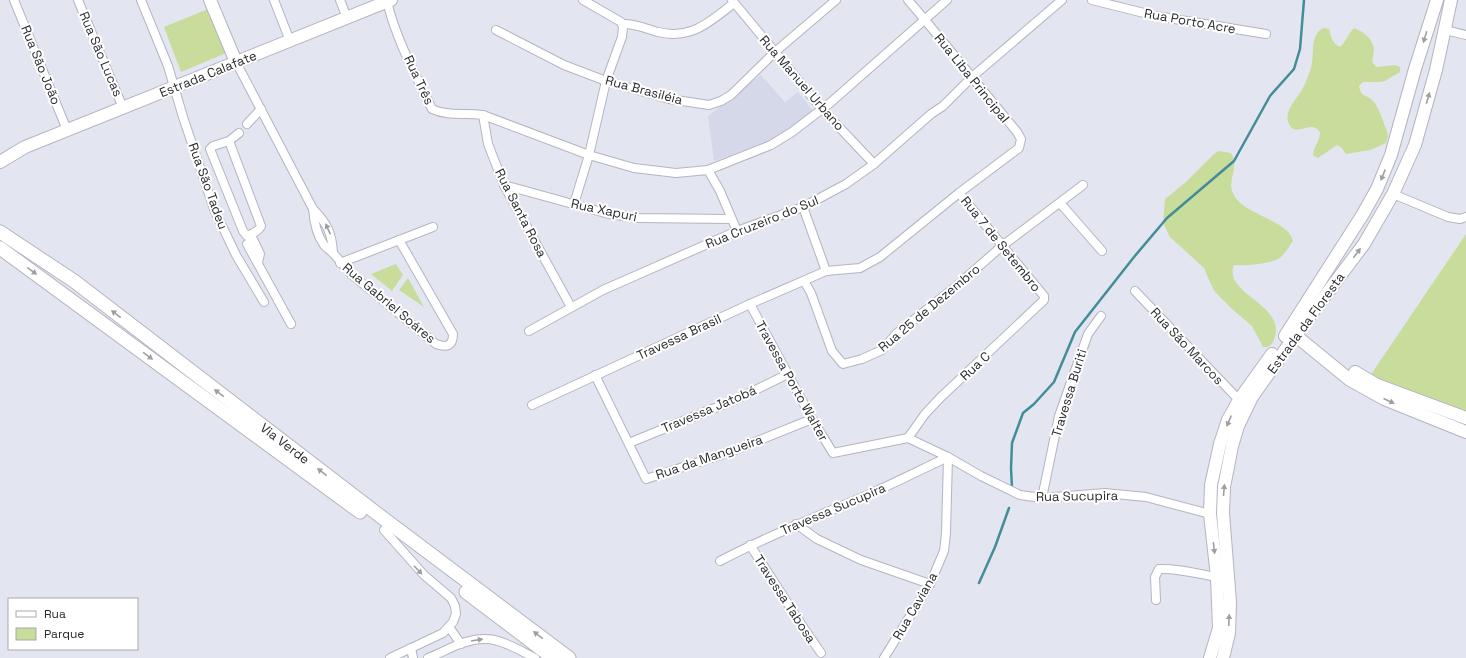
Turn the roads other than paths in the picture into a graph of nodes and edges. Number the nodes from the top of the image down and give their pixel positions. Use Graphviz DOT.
graph roads {
  1 [pos="14,0"];
  2 [pos="78,0"];
  3 [pos="141,0"];
  4 [pos="210,0"];
  5 [pos="274,0"];
  6 [pos="340,0"];
  7 [pos="583,0"];
  8 [pos="836,0"];
  9 [pos="908,0"];
  10 [pos="947,0"];
  11 [pos="1062,0"];
  12 [pos="1092,0"];
  13 [pos="1437,0"];
  14 [pos="1451,0"];
  15 [pos="389,1"];
  16 [pos="733,2"];
  17 [pos="347,18"];
  18 [pos="925,20"];
  19 [pos="622,24"];
  20 [pos="496,30"];
  21 [pos="1445,30"];
  22 [pos="1266,34"];
  23 [pos="1466,35"];
  24 [pos="290,41"];
  25 [pos="775,52"];
  26 [pos="236,62"];
  27 [pos="972,77"];
  28 [pos="606,81"];
  29 [pos="174,87"];
  30 [pos="123,108"];
  31 [pos="260,109"];
  32 [pos="822,109"];
  33 [pos="483,115"];
  34 [pos="1402,118"];
  35 [pos="1420,123"];
  36 [pos="247,124"];
  37 [pos="67,130"];
  38 [pos="239,133"];
  39 [pos="229,142"];
  40 [pos="25,147"];
  41 [pos="0,152"];
  42 [pos="1391,155"];
  43 [pos="589,156"];
  44 [pos="1008,157"];
  45 [pos="1409,161"];
  46 [pos="0,162"];
  47 [pos="874,164"];
  48 [pos="708,170"];
  49 [pos="1083,185"];
  50 [pos="504,186"];
  51 [pos="959,192"];
  52 [pos="1393,194"];
  53 [pos="1060,203"];
  54 [pos="574,204"];
  55 [pos="804,208"];
  56 [pos="313,209"];
  57 [pos="1466,217"];
  58 [pos="731,219"];
  59 [pos="433,227"];
  60 [pos="737,231"];
  61 [pos="0,232"];
  62 [pos="251,234"];
  63 [pos="399,240"];
  64 [pos="247,244"];
  65 [pos="1002,246"];
  66 [pos="0,248"];
  67 [pos="1102,251"];
  68 [pos="333,253"];
  69 [pos="258,262"];
  70 [pos="340,263"];
  71 [pos="826,271"];
  72 [pos="804,281"];
  73 [pos="1135,291"];
  74 [pos="1044,296"];
  75 [pos="264,302"];
  76 [pos="750,304"];
  77 [pos="570,307"];
  78 [pos="1101,316"];
  79 [pos="291,324"];
  80 [pos="1294,330"];
  81 [pos="529,331"];
  82 [pos="788,374"];
  83 [pos="595,375"];
  84 [pos="1239,400"];
  85 [pos="532,405"];
  86 [pos="1466,418"];
  87 [pos="812,419"];
  88 [pos="1466,432"];
  89 [pos="908,438"];
  90 [pos="629,443"];
  91 [pos="948,457"];
  92 [pos="1042,498"];
  93 [pos="1210,514"];
  94 [pos="796,524"];
  95 [pos="384,530"];
  96 [pos="750,545"];
  97 [pos="720,561"];
  98 [pos="1217,577"];
  99 [pos="930,584"];
  100 [pos="1156,600"];
  101 [pos="449,628"];
  102 [pos="461,644"];
  103 [pos="411,648"];
  104 [pos="821,653"];
  105 [pos="390,658"];
  106 [pos="413,658"];
  107 [pos="428,658"];
  108 [pos="535,658"];
  109 [pos="553,658"];
  110 [pos="569,658"];
  111 [pos="884,658"];
  112 [pos="1210,658"];
  113 [pos="1223,658"];
  1 -- 37 [label="street, Rua São João"];
  2 -- 30 [label="street, Rua São Lucas"];
  3 -- 29 [label="street"];
  4 -- 26 [label="main road"];
  5 -- 24 [label="street"];
  6 -- 17 [label="street"];
  7 -- 19 [label="street"];
  8 -- 25 [label="street, Rua Brasiléia"];
  9 -- 18 [label="street, Rua Liba Principal"];
  10 -- 18 [label="street, Rua Três"];
  11 -- 27 [label="street, Rua Cruzeiro do Sul"];
  12 -- 22 [label="street, Rua Porto Acre"];
  13 -- 34 [label="main road, Estrada da Floresta, one-way"];
  14 -- 21 [label="main road, Estrada da Floresta"];
  15 -- 17 [label="main road, Estrada Calafate"];
  15 -- 33 [label="street, Rua Três"];
  16 -- 19 [label="street"];
  16 -- 25 [label="street, Rua Manuel Urbano"];
  17 -- 24 [label="main road, Estrada Calafate"];
  18 -- 27 [label="street, Rua Liba Principal"];
  18 -- 32 [label="street, Rua Três"];
  19 -- 28 [label="street"];
  20 -- 28 [label="street, Rua Brasiléia"];
  21 -- 23 [label="street"];
  35 -- 21 [label="main road, Estrada da Floresta, one-way"];
  24 -- 26 [label="main road, Estrada Calafate"];
  25 -- 28 [label="street, Rua Brasiléia"];
  25 -- 32 [label="street, Rua Manuel Urbano"];
  26 -- 29 [label="main road, Estrada Calafate"];
  26 -- 31 [label="street, Rua Gabriel Soáres"];
  27 -- 44 [label="street, Rua Liba Principal"];
  27 -- 47 [label="street, Rua Cruzeiro do Sul"];
  28 -- 43 [label="street"];
  29 -- 30 [label="main road, Estrada Calafate"];
  29 -- 75 [label="street, Rua São Tadeu"];
  30 -- 37 [label="main road, Estrada Calafate"];
  31 -- 36 [label="street"];
  31 -- 56 [label="street, Rua Gabriel Soáres"];
  32 -- 47 [label="street, Rua Manuel Urbano"];
  32 -- 48 [label="street, Rua Três"];
  33 -- 43 [label="street, Rua Três"];
  33 -- 50 [label="street, Rua Santa Rosa"];
  34 -- 35 [label="main road"];
  34 -- 42 [label="main road, Estrada da Floresta"];
  35 -- 45 [label="main road, Estrada da Floresta"];
  37 -- 40 [label="main road, Estrada Calafate"];
  38 -- 39 [label="street"];
  39 -- 62 [label="street"];
  39 -- 62 [label="street"];
  40 -- 41 [label="main road, Estrada Calafate"];
  40 -- 46 [label="main road, Estrada Calafate"];
  42 -- 45 [label="main road"];
  42 -- 80 [label="main road, Estrada da Floresta, one-way"];
  43 -- 48 [label="street, Rua Três"];
  43 -- 54 [label="street"];
  44 -- 51 [label="street, Travessa Brasil"];
  45 -- 52 [label="main road, Estrada da Floresta"];
  47 -- 55 [label="street, Rua Cruzeiro do Sul"];
  48 -- 58 [label="street"];
  49 -- 53 [label="street, Rua 25 de Dezembro"];
  50 -- 54 [label="street, Rua Xapuri"];
  50 -- 77 [label="street, Rua Santa Rosa"];
  51 -- 65 [label="street, Rua 7 de Setembro"];
  51 -- 71 [label="street, Travessa Brasil"];
  52 -- 57 [label="street"];
  80 -- 52 [label="main road, Estrada da Floresta, one-way"];
  53 -- 65 [label="street, Rua 25 de Dezembro"];
  53 -- 67 [label="street"];
  54 -- 58 [label="street, Rua Xapuri"];
  55 -- 60 [label="street, Rua Cruzeiro do Sul"];
  55 -- 71 [label="street"];
  68 -- 56 [label="street, Rua Gabriel Soáres, one-way"];
  56 -- 68 [label="street, Rua Gabriel Soáres"];
  58 -- 60 [label="street"];
  59 -- 63 [label="street"];
  60 -- 77 [label="street, Rua Cruzeiro do Sul"];
  110 -- 61 [label="main road, Via Verde, one-way"];
  62 -- 69 [label="street"];
  63 -- 70 [label="street"];
  63 -- 70 [label="street, Rua Gabriel Soáres"];
  64 -- 69 [label="street"];
  65 -- 72 [label="street, Rua 25 de Dezembro"];
  65 -- 74 [label="street, Rua 7 de Setembro"];
  66 -- 95 [label="main road, Via Verde, one-way"];
  68 -- 70 [label="street, Rua Gabriel Soáres"];
  69 -- 79 [label="street"];
  71 -- 72 [label="street, Travessa Brasil"];
  72 -- 76 [label="street, Travessa Brasil"];
  73 -- 84 [label="street, Rua São Marcos"];
  74 -- 89 [label="street, Rua C"];
  76 -- 82 [label="street, Travessa Porto Walter"];
  76 -- 83 [label="street, Travessa Brasil"];
  77 -- 81 [label="street, Rua Cruzeiro do Sul"];
  78 -- 92 [label="street, Travessa Buriti"];
  80 -- 84 [label="main road, Estrada da Floresta"];
  80 -- 86 [label="main road"];
  80 -- 88 [label="main road, one-way"];
  113 -- 80 [label="main road, Estrada da Floresta, one-way"];
  82 -- 87 [label="street, Travessa Porto Walter"];
  82 -- 90 [label="street, Travessa Jatobá"];
  83 -- 85 [label="street, Travessa Brasil"];
  83 -- 90 [label="street, Rua da Mangueira"];
  84 -- 93 [label="main road, Estrada da Floresta, one-way"];
  87 -- 89 [label="street, Travessa Porto Walter"];
  87 -- 90 [label="street, Rua da Mangueira"];
  89 -- 91 [label="street, Rua Sucupira"];
  91 -- 92 [label="street, Rua Sucupira"];
  91 -- 94 [label="street, Travessa Sucupira"];
  91 -- 99 [label="street, Rua Caviana"];
  92 -- 93 [label="street, Rua Sucupira"];
  93 -- 98 [label="main road, Estrada da Floresta, one-way"];
  94 -- 96 [label="street, Travessa Sucupira"];
  94 -- 99 [label="street"];
  95 -- 101 [label="street, Via Verde, one-way"];
  95 -- 109 [label="main road, Via Verde"];
  96 -- 97 [label="street, Travessa Sucupira"];
  96 -- 104 [label="street, Travessa Tabosa"];
  98 -- 100 [label="street"];
  98 -- 112 [label="main road, Estrada da Floresta"];
  99 -- 111 [label="street, Rua Caviana"];
  101 -- 102 [label="street"];
  101 -- 103 [label="street"];
  102 -- 107 [label="street"];
  102 -- 108 [label="street, one-way"];
  103 -- 105 [label="street"];
  103 -- 106 [label="street"];
}
